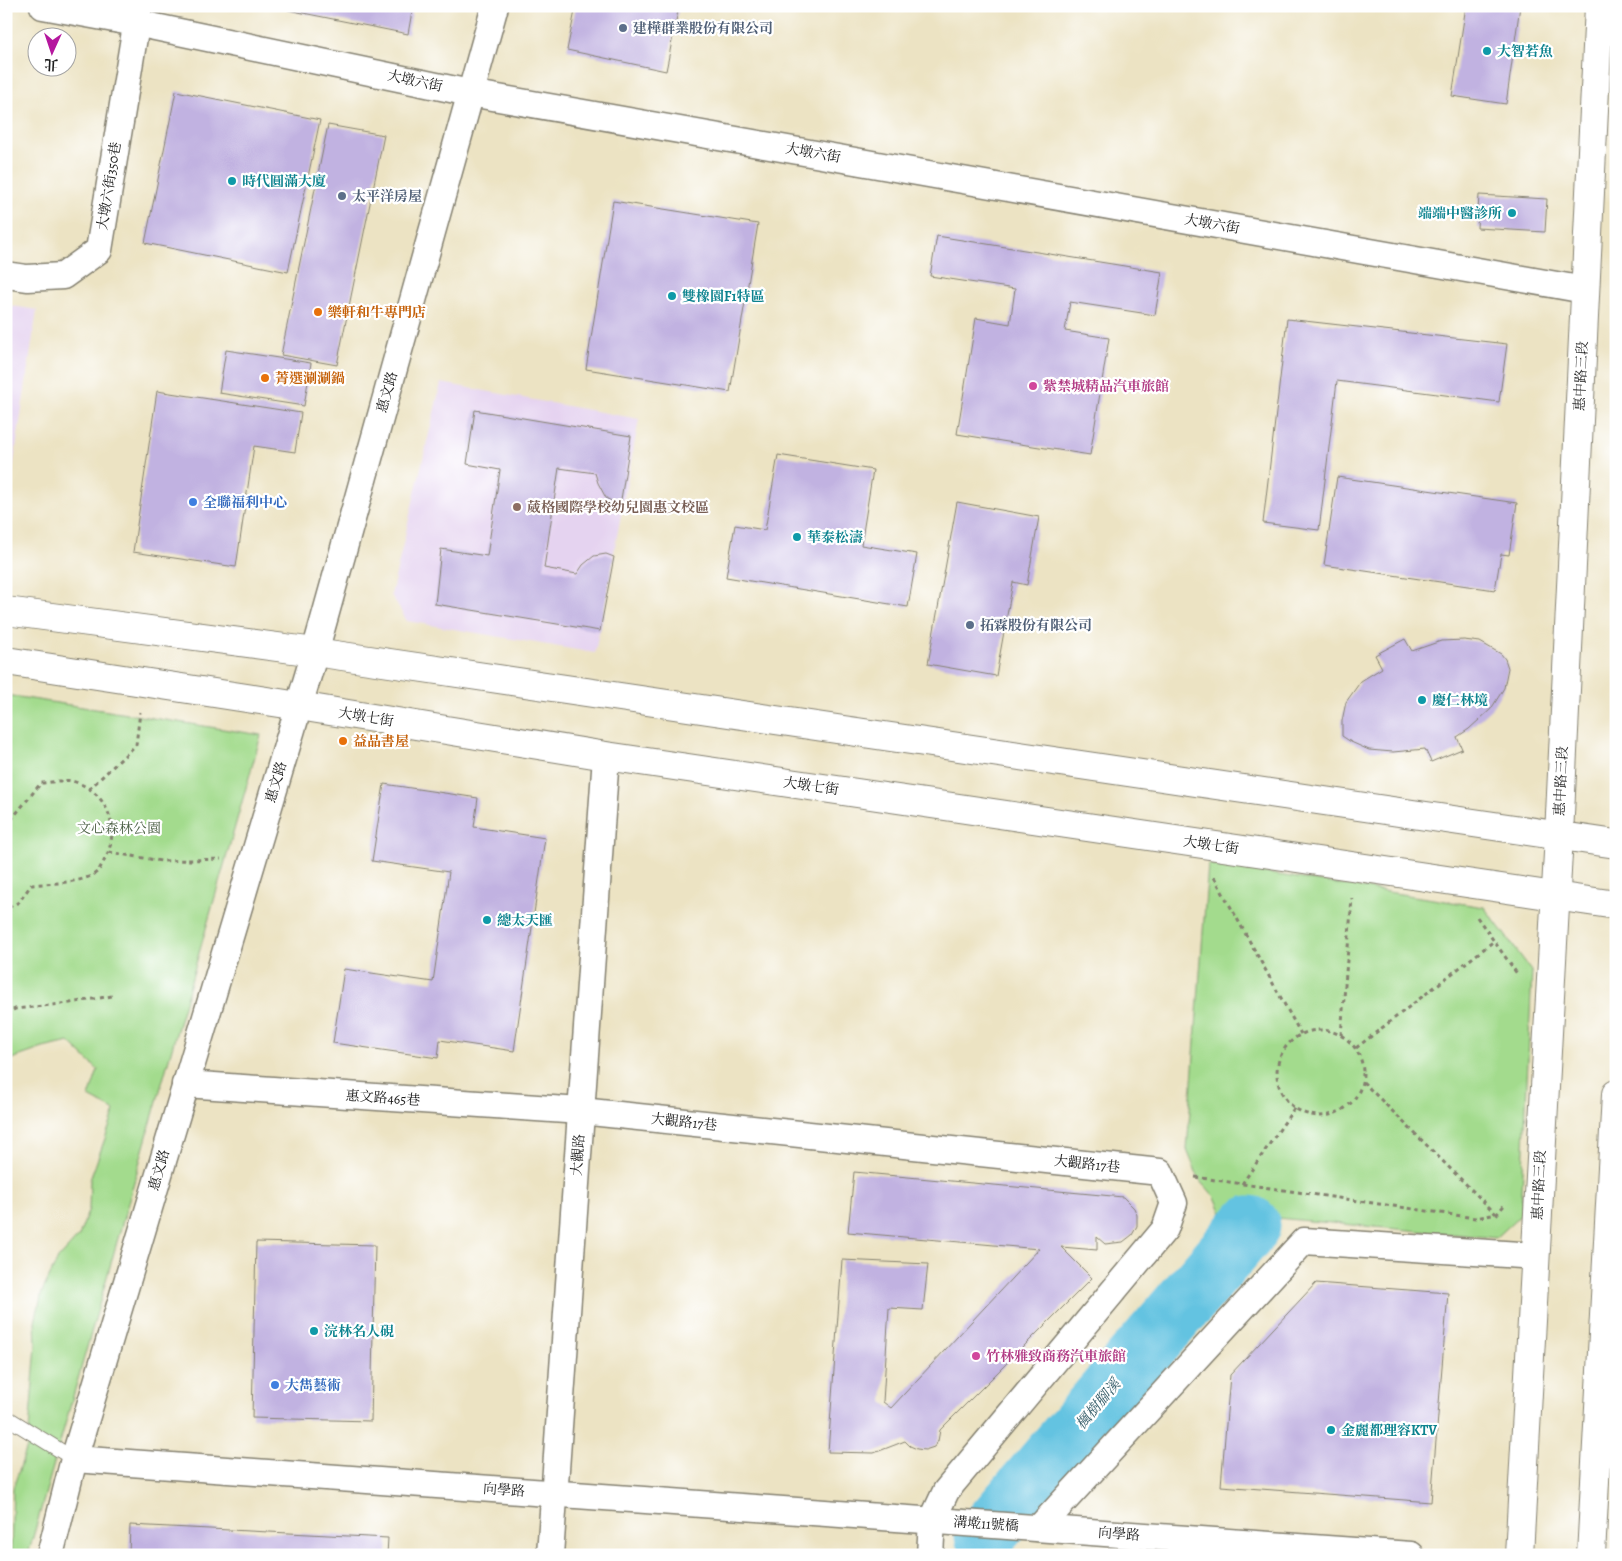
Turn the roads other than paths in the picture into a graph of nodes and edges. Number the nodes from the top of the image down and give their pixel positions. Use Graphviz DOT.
graph roads {
  1 [pos="43,6"];
  2 [pos="495,6"];
  3 [pos="1598,6"];
  4 [pos="137,14"];
  5 [pos="470,92"];
  6 [pos="6,275"];
  7 [pos="1585,290"];
  8 [pos="6,611"];
  9 [pos="315,652"];
  10 [pos="6,661"];
  11 [pos="299,706"];
  12 [pos="606,756"];
  13 [pos="1559,835"];
  14 [pos="1616,844"];
  15 [pos="1556,896"];
  16 [pos="1616,905"];
  17 [pos="184,1084"];
  18 [pos="1616,1094"];
  19 [pos="581,1111"];
  20 [pos="1535,1256"];
  21 [pos="6,1417"];
  22 [pos="74,1460"];
  23 [pos="554,1494"];
  24 [pos="933,1521"];
  25 [pos="1038,1528"];
  26 [pos="50,1555"];
  27 [pos="550,1555"];
  28 [pos="930,1555"];
  29 [pos="1411,1555"];
  30 [pos="1518,1555"];
  31 [pos="1591,1555"];
  1 -- 4 [label="street, 大墩六街"];
  2 -- 5 [label="street, 惠文路"];
  3 -- 7 [label="street, 惠中路三段"];
  4 -- 5 [label="street, 大墩六街"];
  4 -- 6 [label="street, 大墩六街350巷"];
  5 -- 7 [label="street, 大墩六街"];
  5 -- 9 [label="street, 惠文路"];
  7 -- 13 [label="street, 惠中路三段"];
  8 -- 9 [label="street"];
  9 -- 11 [label="street, 惠文路"];
  9 -- 13 [label="street"];
  10 -- 11 [label="street, 大墩七街"];
  11 -- 12 [label="street, 大墩七街"];
  11 -- 17 [label="street, 惠文路"];
  12 -- 15 [label="street, 大墩七街"];
  12 -- 19 [label="street, 大觀路"];
  13 -- 14 [label="street"];
  13 -- 15 [label="street, 惠中路三段"];
  15 -- 16 [label="street, 大墩七街"];
  15 -- 20 [label="street, 惠中路三段"];
  17 -- 19 [label="street, 惠文路465巷"];
  17 -- 22 [label="street, 惠文路"];
  18 -- 31 [label="street"];
  19 -- 23 [label="street, 大觀路"];
  19 -- 24 [label="street, 大觀路17巷"];
  20 -- 25 [label="street"];
  20 -- 30 [label="street, 惠中路三段"];
  21 -- 22 [label="lane"];
  22 -- 23 [label="street, 向學路"];
  22 -- 26 [label="street, 惠文路"];
  23 -- 24 [label="street, 向學路"];
  23 -- 27 [label="street, 大觀路"];
  24 -- 25 [label="street, 溝墘11號橋"];
  24 -- 28 [label="street"];
  25 -- 29 [label="street, 向學路"];
}
